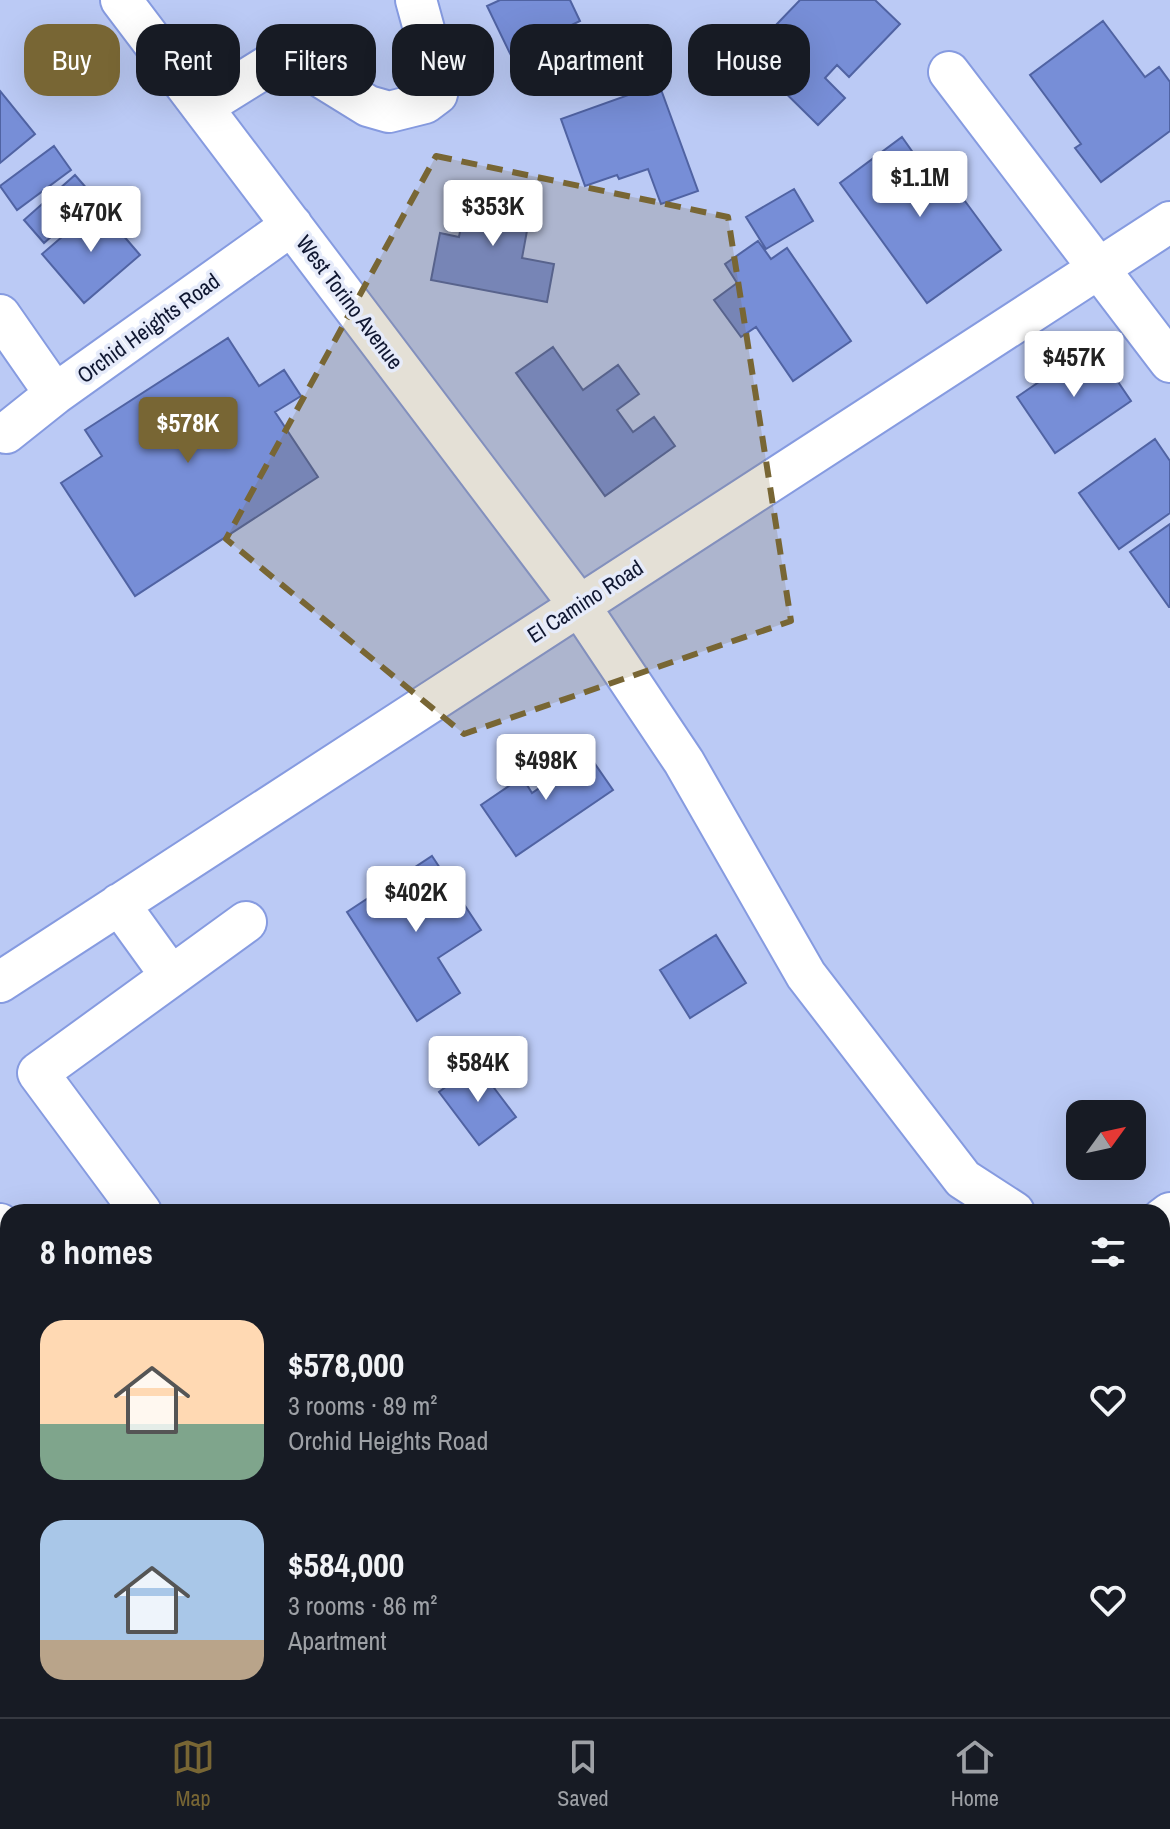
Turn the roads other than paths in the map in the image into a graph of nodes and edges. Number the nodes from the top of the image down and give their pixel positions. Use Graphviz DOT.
graph roads {
  1 [pos="121,0"];
  2 [pos="416,0"];
  3 [pos="949,72"];
  4 [pos="202,107"];
  5 [pos="1170,222"];
  6 [pos="292,225"];
  7 [pos="1099,268"];
  8 [pos="0,315"];
  9 [pos="1170,362"];
  10 [pos="55,394"];
  11 [pos="6,433"];
  12 [pos="579,605"];
  13 [pos="119,904"];
  14 [pos="246,922"];
  15 [pos="171,976"];
  16 [pos="0,982"];
  17 [pos="135,1204"];
  18 [pos="1002,1204"];
  1 -- 4 [label="street, West Torino Avenue"];
  2 -- 4 [label="street"];
  3 -- 7 [label="street"];
  4 -- 6 [label="street, West Torino Avenue"];
  5 -- 7 [label="street, El Camino Road"];
  6 -- 10 [label="street, Orchid Heights Road"];
  6 -- 12 [label="street, West Torino Avenue"];
  7 -- 9 [label="street"];
  7 -- 12 [label="street, El Camino Road"];
  8 -- 10 [label="street"];
  10 -- 11 [label="street, Orchid Heights Road"];
  12 -- 13 [label="street, El Camino Road"];
  12 -- 18 [label="street, West Torino Avenue"];
  13 -- 15 [label="street"];
  13 -- 16 [label="street, El Camino Road"];
  14 -- 15 [label="street"];
  15 -- 17 [label="street"];
}
